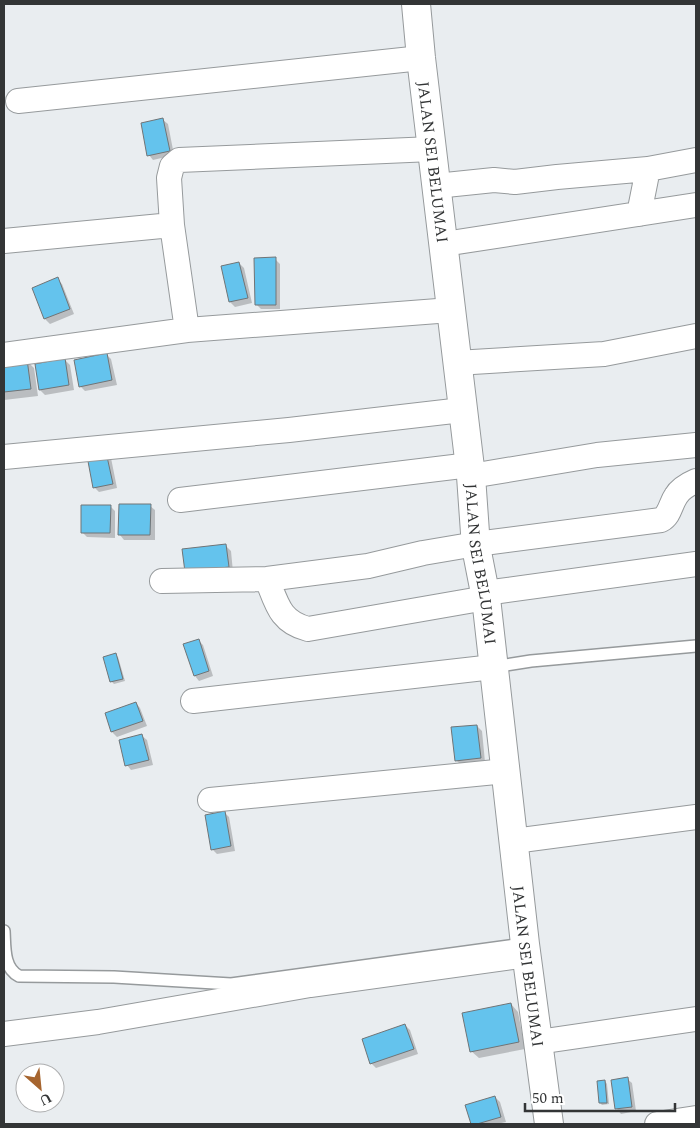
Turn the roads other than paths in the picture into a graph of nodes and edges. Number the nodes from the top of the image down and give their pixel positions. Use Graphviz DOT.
graph roads {
  1 [pos="416,4"];
  2 [pos="421,58"];
  3 [pos="18,101"];
  4 [pos="432,150"];
  5 [pos="696,160"];
  6 [pos="648,169"];
  7 [pos="436,186"];
  8 [pos="696,205"];
  9 [pos="639,214"];
  10 [pos="172,225"];
  11 [pos="4,241"];
  12 [pos="444,244"];
  13 [pos="451,310"];
  14 [pos="187,330"];
  15 [pos="696,336"];
  16 [pos="4,355"];
  17 [pos="456,363"];
  18 [pos="462,410"];
  19 [pos="696,445"];
  20 [pos="4,457"];
  21 [pos="471,470"];
  22 [pos="696,481"];
  23 [pos="180,500"];
  24 [pos="476,544"];
  25 [pos="696,564"];
  26 [pos="266,579"];
  27 [pos="162,581"];
  28 [pos="486,595"];
  29 [pos="696,646"];
  30 [pos="493,667"];
  31 [pos="193,701"];
  32 [pos="506,770"];
  33 [pos="210,800"];
  34 [pos="696,817"];
  35 [pos="514,842"];
  36 [pos="4,931"];
  37 [pos="526,949"];
  38 [pos="696,1019"];
  39 [pos="4,1034"];
  40 [pos="538,1042"];
  41 [pos="696,1118"];
  42 [pos="550,1124"];
  43 [pos="657,1124"];
  1 -- 2 [label="street, JALAN SEI BELUMAI"];
  2 -- 3 [label="street"];
  2 -- 4 [label="street, JALAN SEI BELUMAI"];
  4 -- 7 [label="street, JALAN SEI BELUMAI"];
  4 -- 10 [label="street"];
  5 -- 6 [label="street"];
  6 -- 7 [label="street"];
  6 -- 9 [label="street"];
  7 -- 12 [label="street, JALAN SEI BELUMAI"];
  8 -- 9 [label="street"];
  9 -- 12 [label="street"];
  10 -- 11 [label="street"];
  10 -- 14 [label="street"];
  12 -- 13 [label="street, JALAN SEI BELUMAI"];
  13 -- 14 [label="street"];
  13 -- 17 [label="street, JALAN SEI BELUMAI"];
  14 -- 16 [label="street"];
  15 -- 17 [label="street"];
  17 -- 18 [label="street, JALAN SEI BELUMAI"];
  18 -- 20 [label="street"];
  18 -- 21 [label="street, JALAN SEI BELUMAI"];
  19 -- 21 [label="street"];
  21 -- 23 [label="street"];
  21 -- 24 [label="street, JALAN SEI BELUMAI"];
  22 -- 24 [label="street"];
  24 -- 26 [label="street"];
  24 -- 28 [label="street, JALAN SEI BELUMAI"];
  25 -- 28 [label="street"];
  26 -- 27 [label="street"];
  26 -- 28 [label="street"];
  28 -- 30 [label="street, JALAN SEI BELUMAI"];
  29 -- 30 [label="lane"];
  30 -- 31 [label="street"];
  30 -- 32 [label="street, JALAN SEI BELUMAI"];
  32 -- 33 [label="street"];
  32 -- 35 [label="street, JALAN SEI BELUMAI"];
  34 -- 35 [label="street"];
  35 -- 37 [label="street, JALAN SEI BELUMAI"];
  36 -- 37 [label="lane"];
  37 -- 39 [label="street"];
  37 -- 40 [label="street, JALAN SEI BELUMAI"];
  38 -- 40 [label="street"];
  40 -- 42 [label="street, JALAN SEI BELUMAI"];
  41 -- 43 [label="street"];
}
